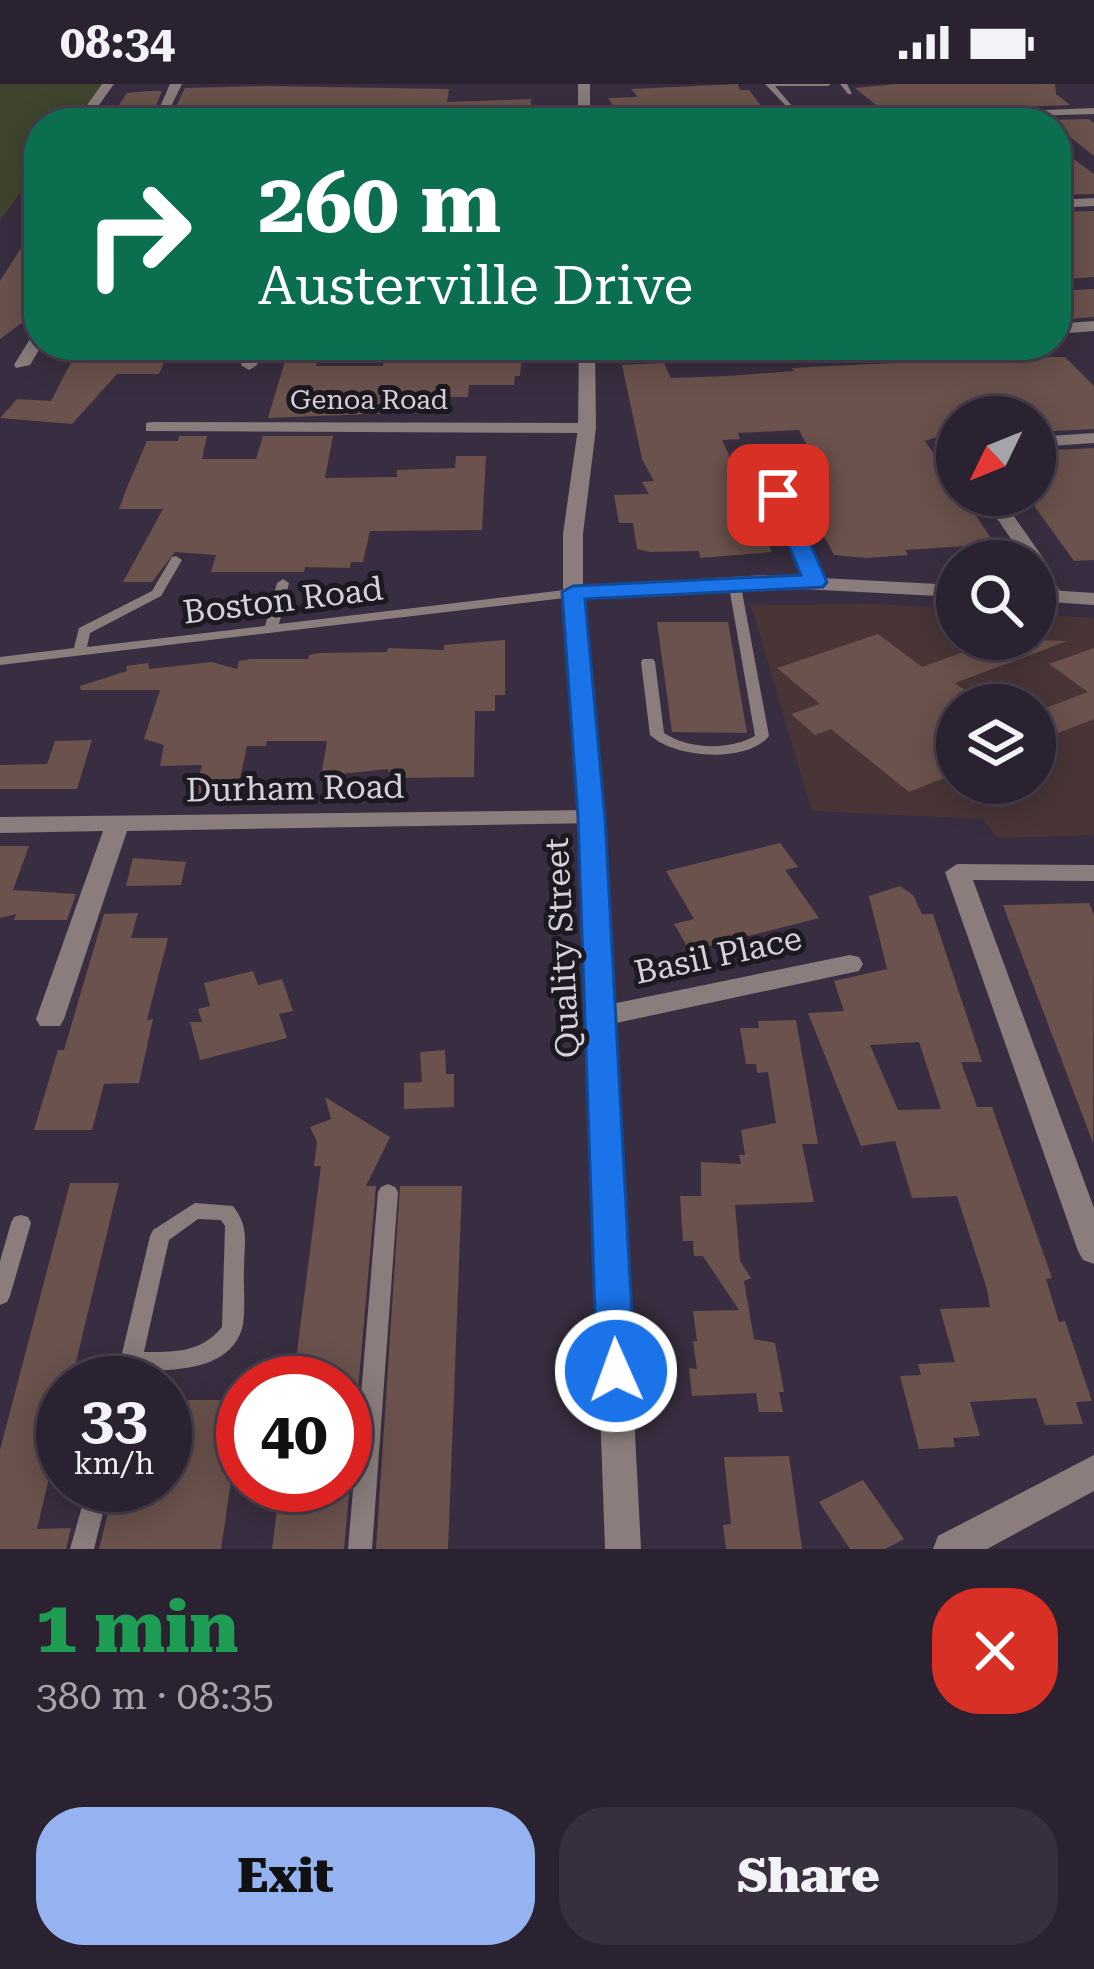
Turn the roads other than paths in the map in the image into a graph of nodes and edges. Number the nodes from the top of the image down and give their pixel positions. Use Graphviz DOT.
graph roads {
  1 [pos="769,84"];
  2 [pos="828,84"];
  3 [pos="843,84"];
  4 [pos="850,93"];
  5 [pos="788,106"];
  6 [pos="25,360"];
  7 [pos="250,360"];
  8 [pos="588,360"];
  9 [pos="249,364"];
  10 [pos="22,365"];
  11 [pos="152,427"];
  12 [pos="587,428"];
  13 [pos="1094,438"];
  14 [pos="1056,441"];
  15 [pos="760,452"];
  16 [pos="176,560"];
  17 [pos="734,581"];
  18 [pos="815,582"];
  19 [pos="283,583"];
  20 [pos="936,590"];
  21 [pos="573,592"];
  22 [pos="1056,597"];
  23 [pos="1094,599"];
  24 [pos="271,628"];
  25 [pos="80,651"];
  26 [pos="0,661"];
  27 [pos="648,662"];
  28 [pos="592,818"];
  29 [pos="118,823"];
  30 [pos="0,825"];
  31 [pos="1094,873"];
  32 [pos="850,964"];
  33 [pos="602,1016"];
  34 [pos="50,1019"];
  35 [pos="388,1192"];
  36 [pos="21,1223"];
  37 [pos="1094,1250"];
  38 [pos="6,1256"];
  39 [pos="0,1296"];
  40 [pos="129,1372"];
  41 [pos="1094,1472"];
  42 [pos="92,1512"];
  43 [pos="82,1549"];
  44 [pos="360,1549"];
  45 [pos="623,1549"];
  46 [pos="951,1549"];
  1 -- 2 [label="lane"];
  1 -- 5 [label="lane"];
  3 -- 4 [label="lane"];
  6 -- 10 [label="street"];
  7 -- 9 [label="street"];
  8 -- 12 [label="street, Quality Street"];
  11 -- 12 [label="street, Genoa Road"];
  12 -- 21 [label="street, Quality Street"];
  13 -- 14 [label="street"];
  15 -- 18 [label="street"];
  16 -- 25 [label="lane"];
  17 -- 18 [label="street"];
  17 -- 21 [label="street"];
  17 -- 27 [label="lane"];
  18 -- 20 [label="street"];
  19 -- 24 [label="lane"];
  21 -- 24 [label="lane, Boston Road"];
  21 -- 28 [label="street, Quality Street"];
  22 -- 23 [label="street"];
  24 -- 25 [label="lane, Boston Road"];
  25 -- 26 [label="lane, Boston Road"];
  28 -- 29 [label="street, Durham Road"];
  28 -- 33 [label="street, Quality Street"];
  29 -- 30 [label="street, Durham Road"];
  29 -- 34 [label="street"];
  31 -- 37 [label="street"];
  32 -- 33 [label="street, Basil Place"];
  33 -- 45 [label="street, Quality Street"];
  35 -- 44 [label="lane"];
  36 -- 38 [label="lane"];
  38 -- 39 [label="lane"];
  40 -- 40 [label="lane"];
  41 -- 46 [label="street"];
  42 -- 43 [label="lane"];
}
